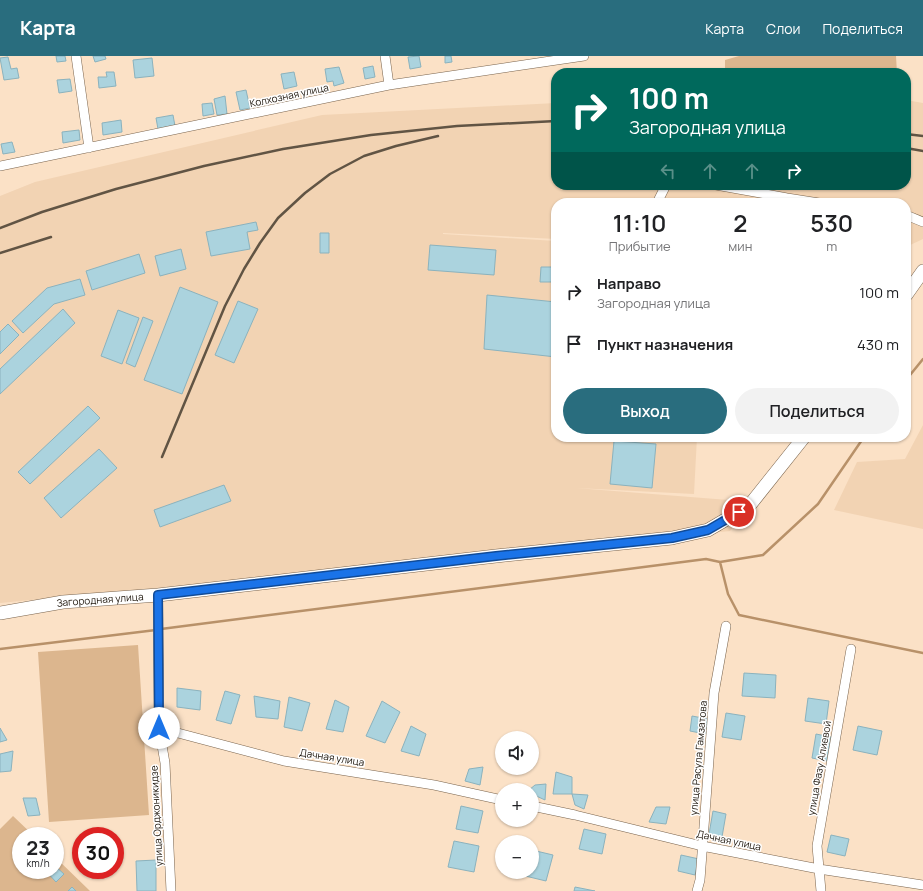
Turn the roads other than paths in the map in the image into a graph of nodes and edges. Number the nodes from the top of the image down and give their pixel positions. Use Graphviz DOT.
graph roads {
  1 [pos="76,56"];
  2 [pos="385,56"];
  3 [pos="584,56"];
  4 [pos="389,85"];
  5 [pos="89,148"];
  6 [pos="0,166"];
  7 [pos="743,190"];
  8 [pos="787,198"];
  9 [pos="911,217"];
  10 [pos="923,222"];
  11 [pos="923,271"];
  12 [pos="911,288"];
  13 [pos="800,442"];
  14 [pos="158,595"];
  15 [pos="0,613"];
  16 [pos="726,626"];
  17 [pos="851,649"];
  18 [pos="159,728"];
  19 [pos="495,798"];
  20 [pos="539,807"];
  21 [pos="702,846"];
  22 [pos="819,869"];
  23 [pos="923,884"];
  24 [pos="171,891"];
  25 [pos="697,891"];
  26 [pos="821,891"];
  1 -- 5 [label="street"];
  2 -- 4 [label="street"];
  3 -- 4 [label="street, Колхозная улица"];
  4 -- 5 [label="street, Колхозная улица"];
  5 -- 6 [label="street, Колхозная улица"];
  7 -- 8 [label="street"];
  9 -- 10 [label="street"];
  11 -- 12 [label="main road"];
  13 -- 14 [label="main road, Загородная улица"];
  14 -- 15 [label="main road, Загородная улица"];
  14 -- 18 [label="street, улица Орджоникидзе"];
  16 -- 21 [label="street, улица Расула Гамзатова"];
  17 -- 22 [label="street, улица Фазу Алиевой"];
  18 -- 19 [label="street, Дачная улица"];
  18 -- 24 [label="street, улица Орджоникидзе"];
  20 -- 21 [label="street, Дачная улица"];
  21 -- 22 [label="street, Дачная улица"];
  21 -- 25 [label="street, улица Расула Гамзатова"];
  22 -- 23 [label="street, Дачная улица"];
  22 -- 26 [label="street, улица Фазу Алиевой"];
}
